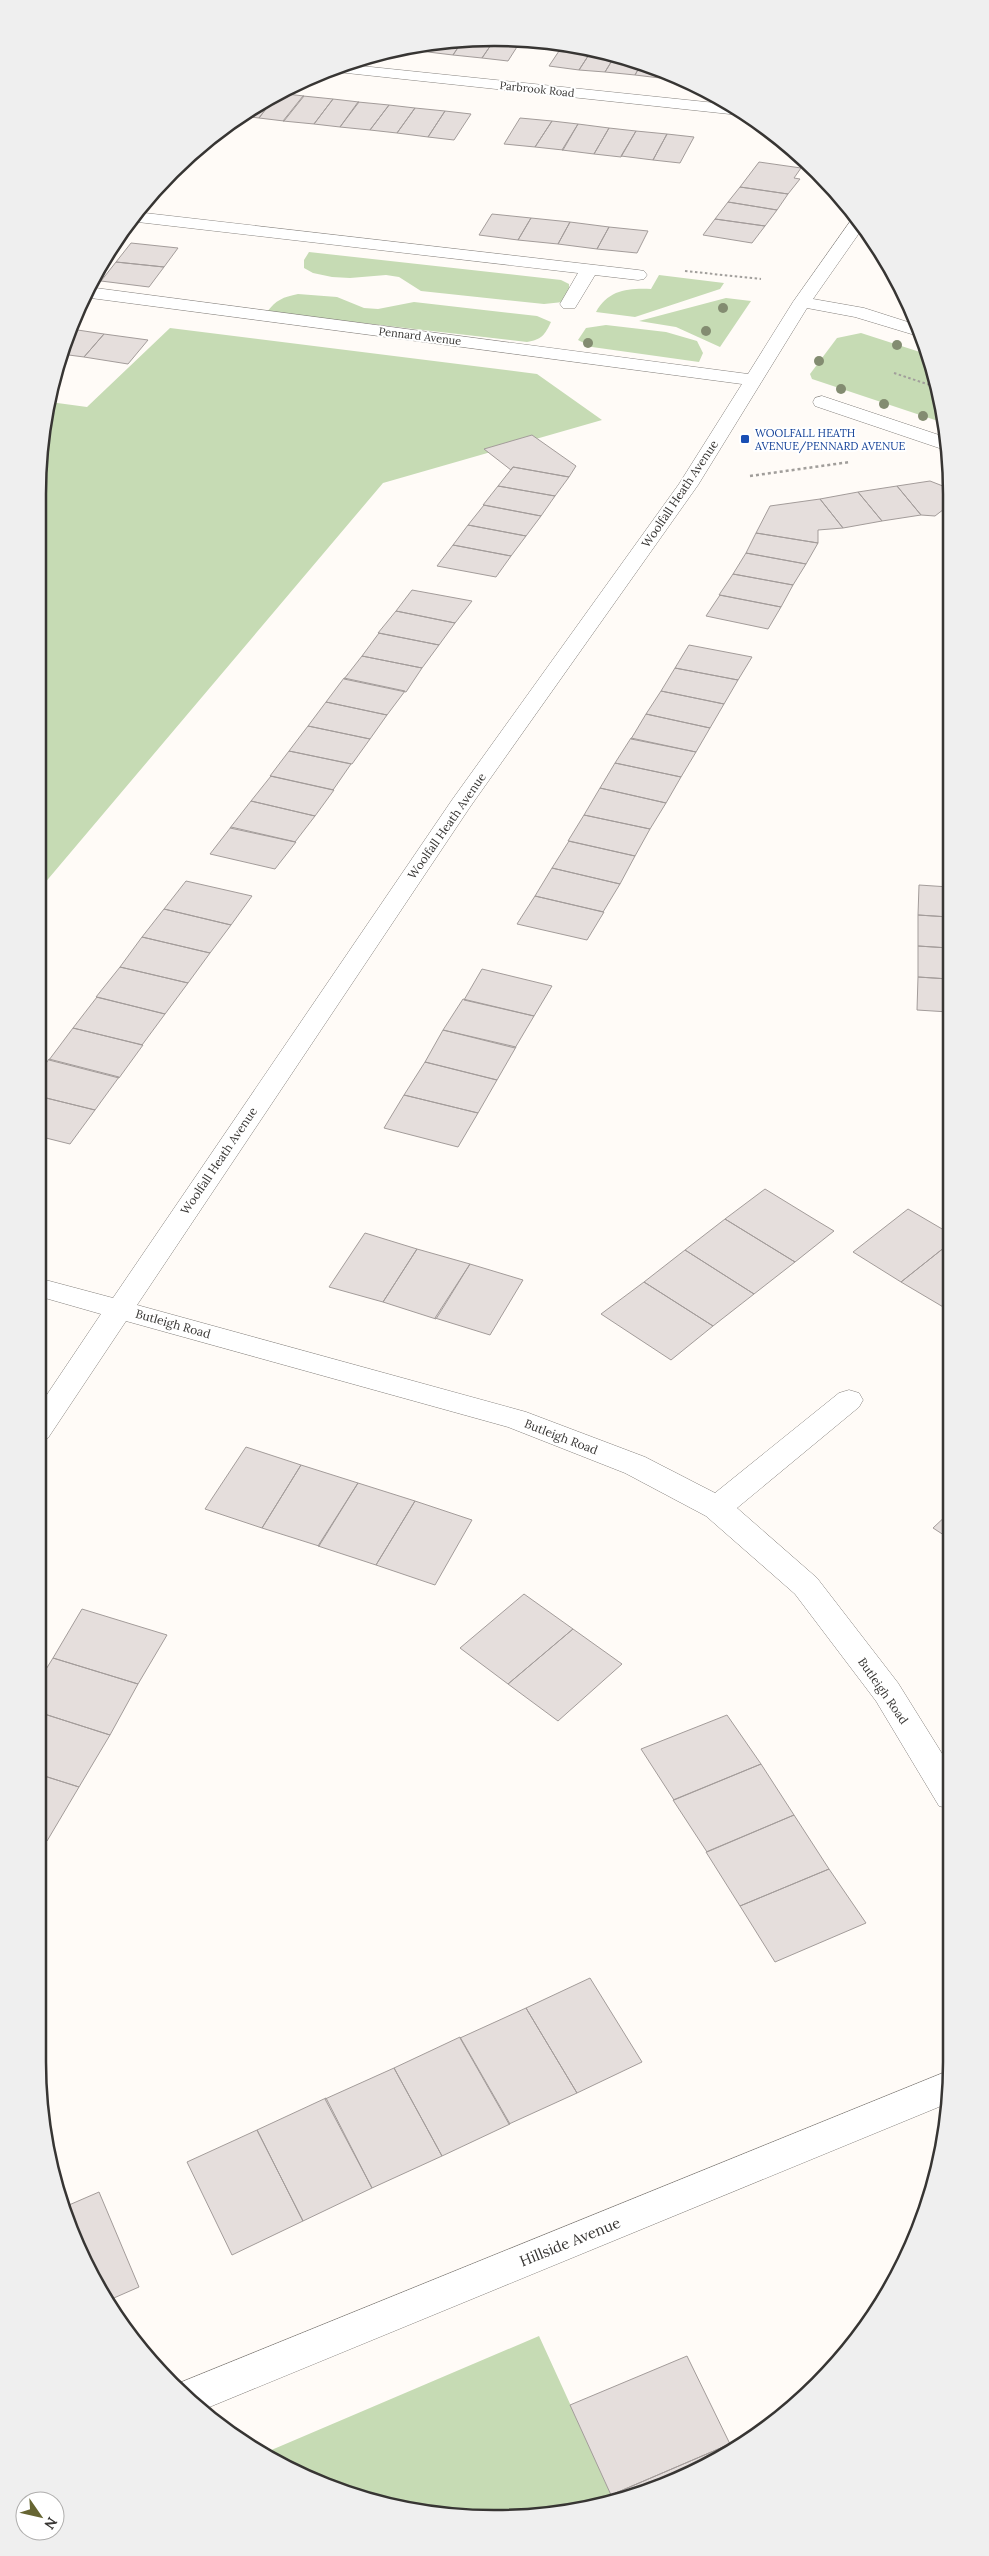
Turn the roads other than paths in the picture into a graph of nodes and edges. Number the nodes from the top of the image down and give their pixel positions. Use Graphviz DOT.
graph roads {
  1 [pos="351,70"];
  2 [pos="723,108"];
  3 [pos="142,218"];
  4 [pos="854,228"];
  5 [pos="589,270"];
  6 [pos="638,275"];
  7 [pos="94,293"];
  8 [pos="808,294"];
  9 [pos="569,304"];
  10 [pos="911,329"];
  11 [pos="755,380"];
  12 [pos="822,402"];
  13 [pos="940,442"];
  14 [pos="46,1289"];
  15 [pos="119,1309"];
  16 [pos="848,1400"];
  17 [pos="46,1418"];
  18 [pos="716,1508"];
  19 [pos="943,1783"];
  20 [pos="942,2090"];
  21 [pos="195,2395"];
  1 -- 2 [label="street, Parbrook Road"];
  3 -- 5 [label="street"];
  4 -- 8 [label="street, Woolfall Heath Avenue"];
  5 -- 6 [label="street"];
  5 -- 9 [label="street"];
  7 -- 11 [label="street, Pennard Avenue"];
  8 -- 10 [label="street"];
  8 -- 11 [label="street, Woolfall Heath Avenue"];
  11 -- 15 [label="street, Woolfall Heath Avenue"];
  12 -- 13 [label="street"];
  14 -- 15 [label="street, Butleigh Road"];
  15 -- 17 [label="street, Woolfall Heath Avenue"];
  15 -- 18 [label="street, Butleigh Road"];
  16 -- 18 [label="street"];
  18 -- 19 [label="street, Butleigh Road"];
  20 -- 21 [label="street, Hillside Avenue"];
}
